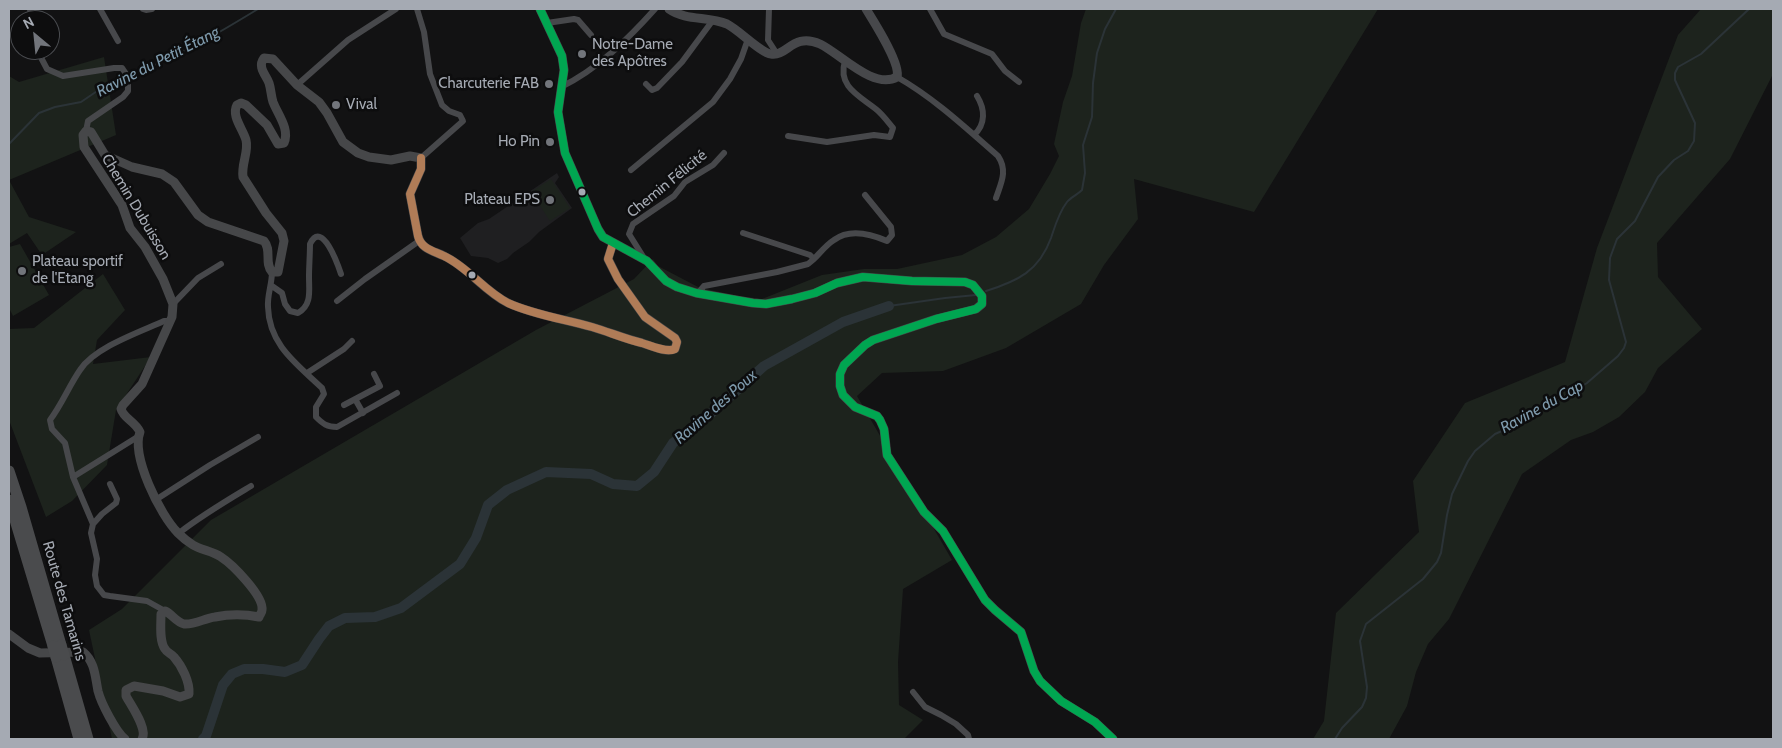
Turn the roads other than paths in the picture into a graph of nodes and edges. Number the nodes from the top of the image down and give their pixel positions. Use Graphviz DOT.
graph roads {
  1 [pos="100,9"];
  2 [pos="143,9"];
  3 [pos="152,9"];
  4 [pos="396,9"];
  5 [pos="417,9"];
  6 [pos="540,9"];
  7 [pos="656,9"];
  8 [pos="669,9"];
  9 [pos="769,9"];
  10 [pos="866,9"];
  11 [pos="930,9"];
  12 [pos="684,12"];
  13 [pos="713,20"];
  14 [pos="547,23"];
  15 [pos="591,35"];
  16 [pos="748,39"];
  17 [pos="118,41"];
  18 [pos="777,54"];
  19 [pos="42,60"];
  20 [pos="845,61"];
  21 [pos="897,77"];
  22 [pos="1019,82"];
  23 [pos="646,84"];
  24 [pos="297,85"];
  25 [pos="561,87"];
  26 [pos="977,96"];
  27 [pos="86,131"];
  28 [pos="974,135"];
  29 [pos="788,136"];
  30 [pos="724,153"];
  31 [pos="421,158"];
  32 [pos="630,170"];
  33 [pos="865,195"];
  34 [pos="996,198"];
  35 [pos="744,233"];
  36 [pos="419,241"];
  37 [pos="613,243"];
  38 [pos="814,259"];
  39 [pos="647,261"];
  40 [pos="221,264"];
  41 [pos="272,272"];
  42 [pos="341,274"];
  43 [pos="272,286"];
  44 [pos="698,293"];
  45 [pos="336,301"];
  46 [pos="173,304"];
  47 [pos="170,320"];
  48 [pos="352,341"];
  49 [pos="307,373"];
  50 [pos="374,374"];
  51 [pos="397,393"];
  52 [pos="355,399"];
  53 [pos="344,405"];
  54 [pos="363,413"];
  55 [pos="138,436"];
  56 [pos="258,437"];
  57 [pos="9,471"];
  58 [pos="73,477"];
  59 [pos="110,484"];
  60 [pos="251,486"];
  61 [pos="156,499"];
  62 [pos="9,500"];
  63 [pos="92,524"];
  64 [pos="179,533"];
  65 [pos="164,611"];
  66 [pos="9,634"];
  67 [pos="59,651"];
  68 [pos="912,692"];
  69 [pos="79,739"];
  70 [pos="88,739"];
  71 [pos="125,739"];
  72 [pos="142,739"];
  73 [pos="969,739"];
  74 [pos="1113,739"];
  1 -- 17 [label="street"];
  2 -- 3 [label="street"];
  4 -- 24 [label="street"];
  5 -- 31 [label="street"];
  6 -- 14 [label="main road"];
  7 -- 25 [label="street"];
  8 -- 12 [label="street"];
  9 -- 18 [label="street"];
  10 -- 21 [label="street"];
  11 -- 22 [label="street"];
  12 -- 13 [label="street"];
  13 -- 16 [label="street"];
  13 -- 23 [label="street"];
  14 -- 15 [label="street"];
  14 -- 25 [label="main road"];
  16 -- 18 [label="street"];
  16 -- 32 [label="street"];
  18 -- 20 [label="street"];
  19 -- 27 [label="street"];
  20 -- 21 [label="street"];
  20 -- 29 [label="street"];
  21 -- 28 [label="street"];
  24 -- 31 [label="main road"];
  24 -- 41 [label="main road"];
  25 -- 37 [label="main road"];
  26 -- 28 [label="street"];
  27 -- 41 [label="main road, Chemin Dubuisson"];
  27 -- 46 [label="main road, Chemin Dubuisson"];
  28 -- 34 [label="street"];
  30 -- 39 [label="street, Chemin Félicité"];
  31 -- 36 [label="main road"];
  33 -- 38 [label="street"];
  35 -- 38 [label="street"];
  36 -- 37 [label="main road"];
  36 -- 45 [label="street"];
  37 -- 39 [label="main road"];
  38 -- 44 [label="street"];
  39 -- 44 [label="main road"];
  40 -- 46 [label="street"];
  41 -- 43 [label="street"];
  42 -- 43 [label="street"];
  43 -- 49 [label="street"];
  44 -- 74 [label="main road"];
  46 -- 47 [label="main road"];
  47 -- 55 [label="main road"];
  47 -- 58 [label="street"];
  48 -- 49 [label="street"];
  49 -- 54 [label="street"];
  50 -- 52 [label="street"];
  51 -- 54 [label="street"];
  52 -- 53 [label="street"];
  52 -- 54 [label="street"];
  55 -- 58 [label="street"];
  55 -- 61 [label="main road"];
  56 -- 61 [label="street"];
  57 -- 67 [label="highway, Route des Tamarins"];
  58 -- 63 [label="street"];
  59 -- 63 [label="street"];
  60 -- 64 [label="street"];
  61 -- 64 [label="main road"];
  62 -- 67 [label="highway, Route des Tamarins"];
  63 -- 65 [label="street"];
  64 -- 65 [label="main road"];
  65 -- 72 [label="main road"];
  66 -- 67 [label="main road"];
  67 -- 69 [label="highway, Route des Tamarins"];
  67 -- 70 [label="highway, Route des Tamarins"];
  67 -- 71 [label="main road"];
  68 -- 73 [label="street"];
}
